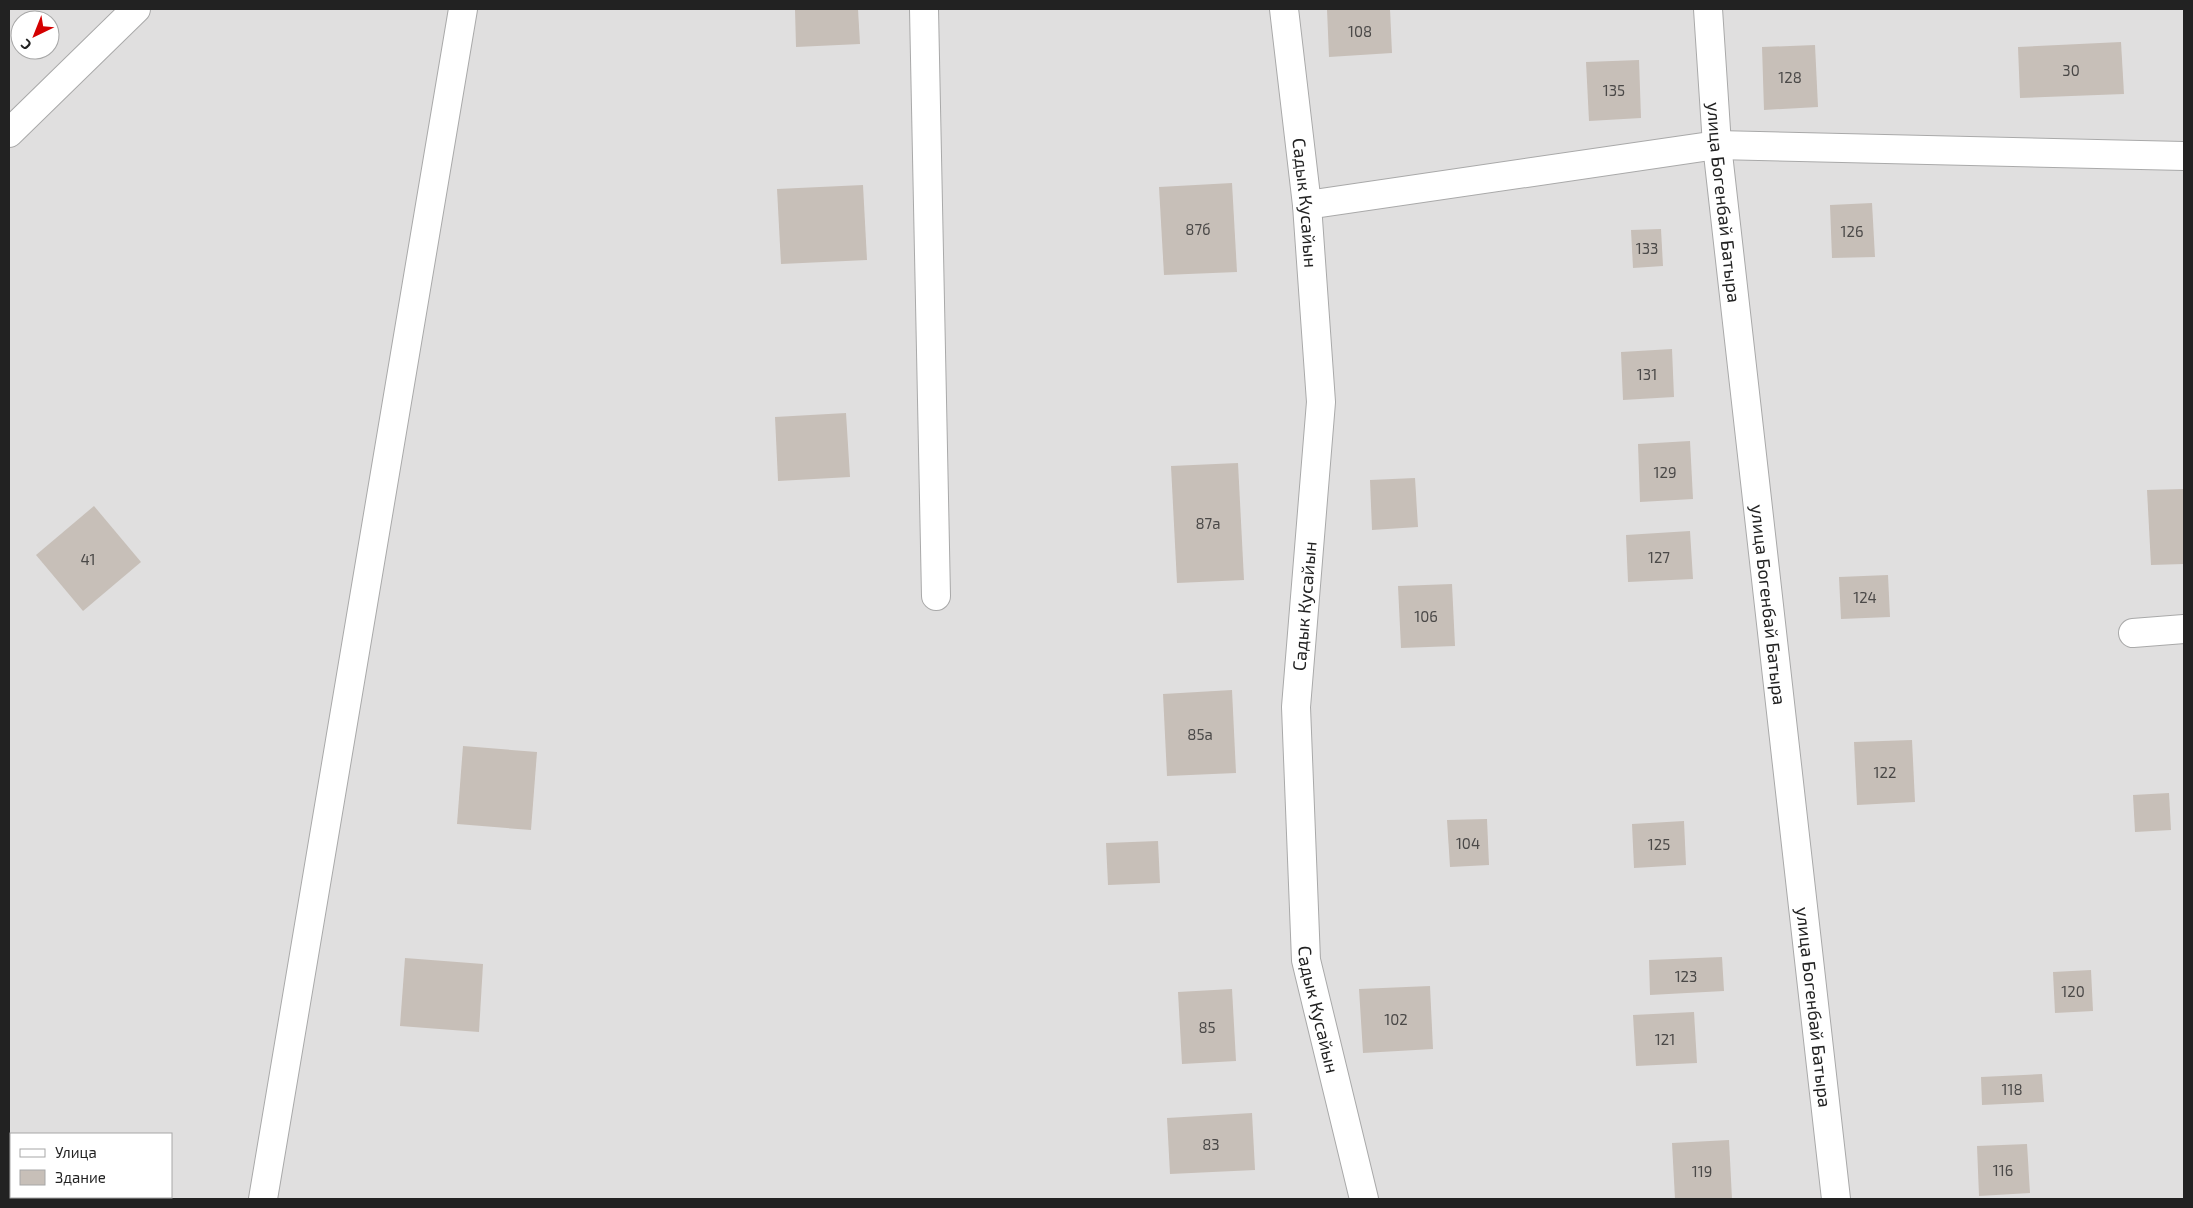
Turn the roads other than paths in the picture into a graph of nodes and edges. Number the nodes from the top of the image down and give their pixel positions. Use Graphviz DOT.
graph roads {
  1 [pos="136,9"];
  2 [pos="463,9"];
  3 [pos="924,9"];
  4 [pos="1284,9"];
  5 [pos="1708,9"];
  6 [pos="9,133"];
  7 [pos="1717,146"];
  8 [pos="2184,156"];
  9 [pos="1307,205"];
  10 [pos="936,596"];
  11 [pos="2184,629"];
  12 [pos="2132,633"];
  13 [pos="263,1199"];
  14 [pos="1364,1199"];
  15 [pos="1836,1199"];
  1 -- 6 [label="street"];
  2 -- 13 [label="street"];
  3 -- 10 [label="street"];
  4 -- 9 [label="street, Садык Кусайын"];
  5 -- 7 [label="street, улица Богенбай Батыра"];
  7 -- 8 [label="street"];
  7 -- 9 [label="street"];
  7 -- 15 [label="street, улица Богенбай Батыра"];
  9 -- 14 [label="street, Садык Кусайын"];
  11 -- 12 [label="street"];
}
